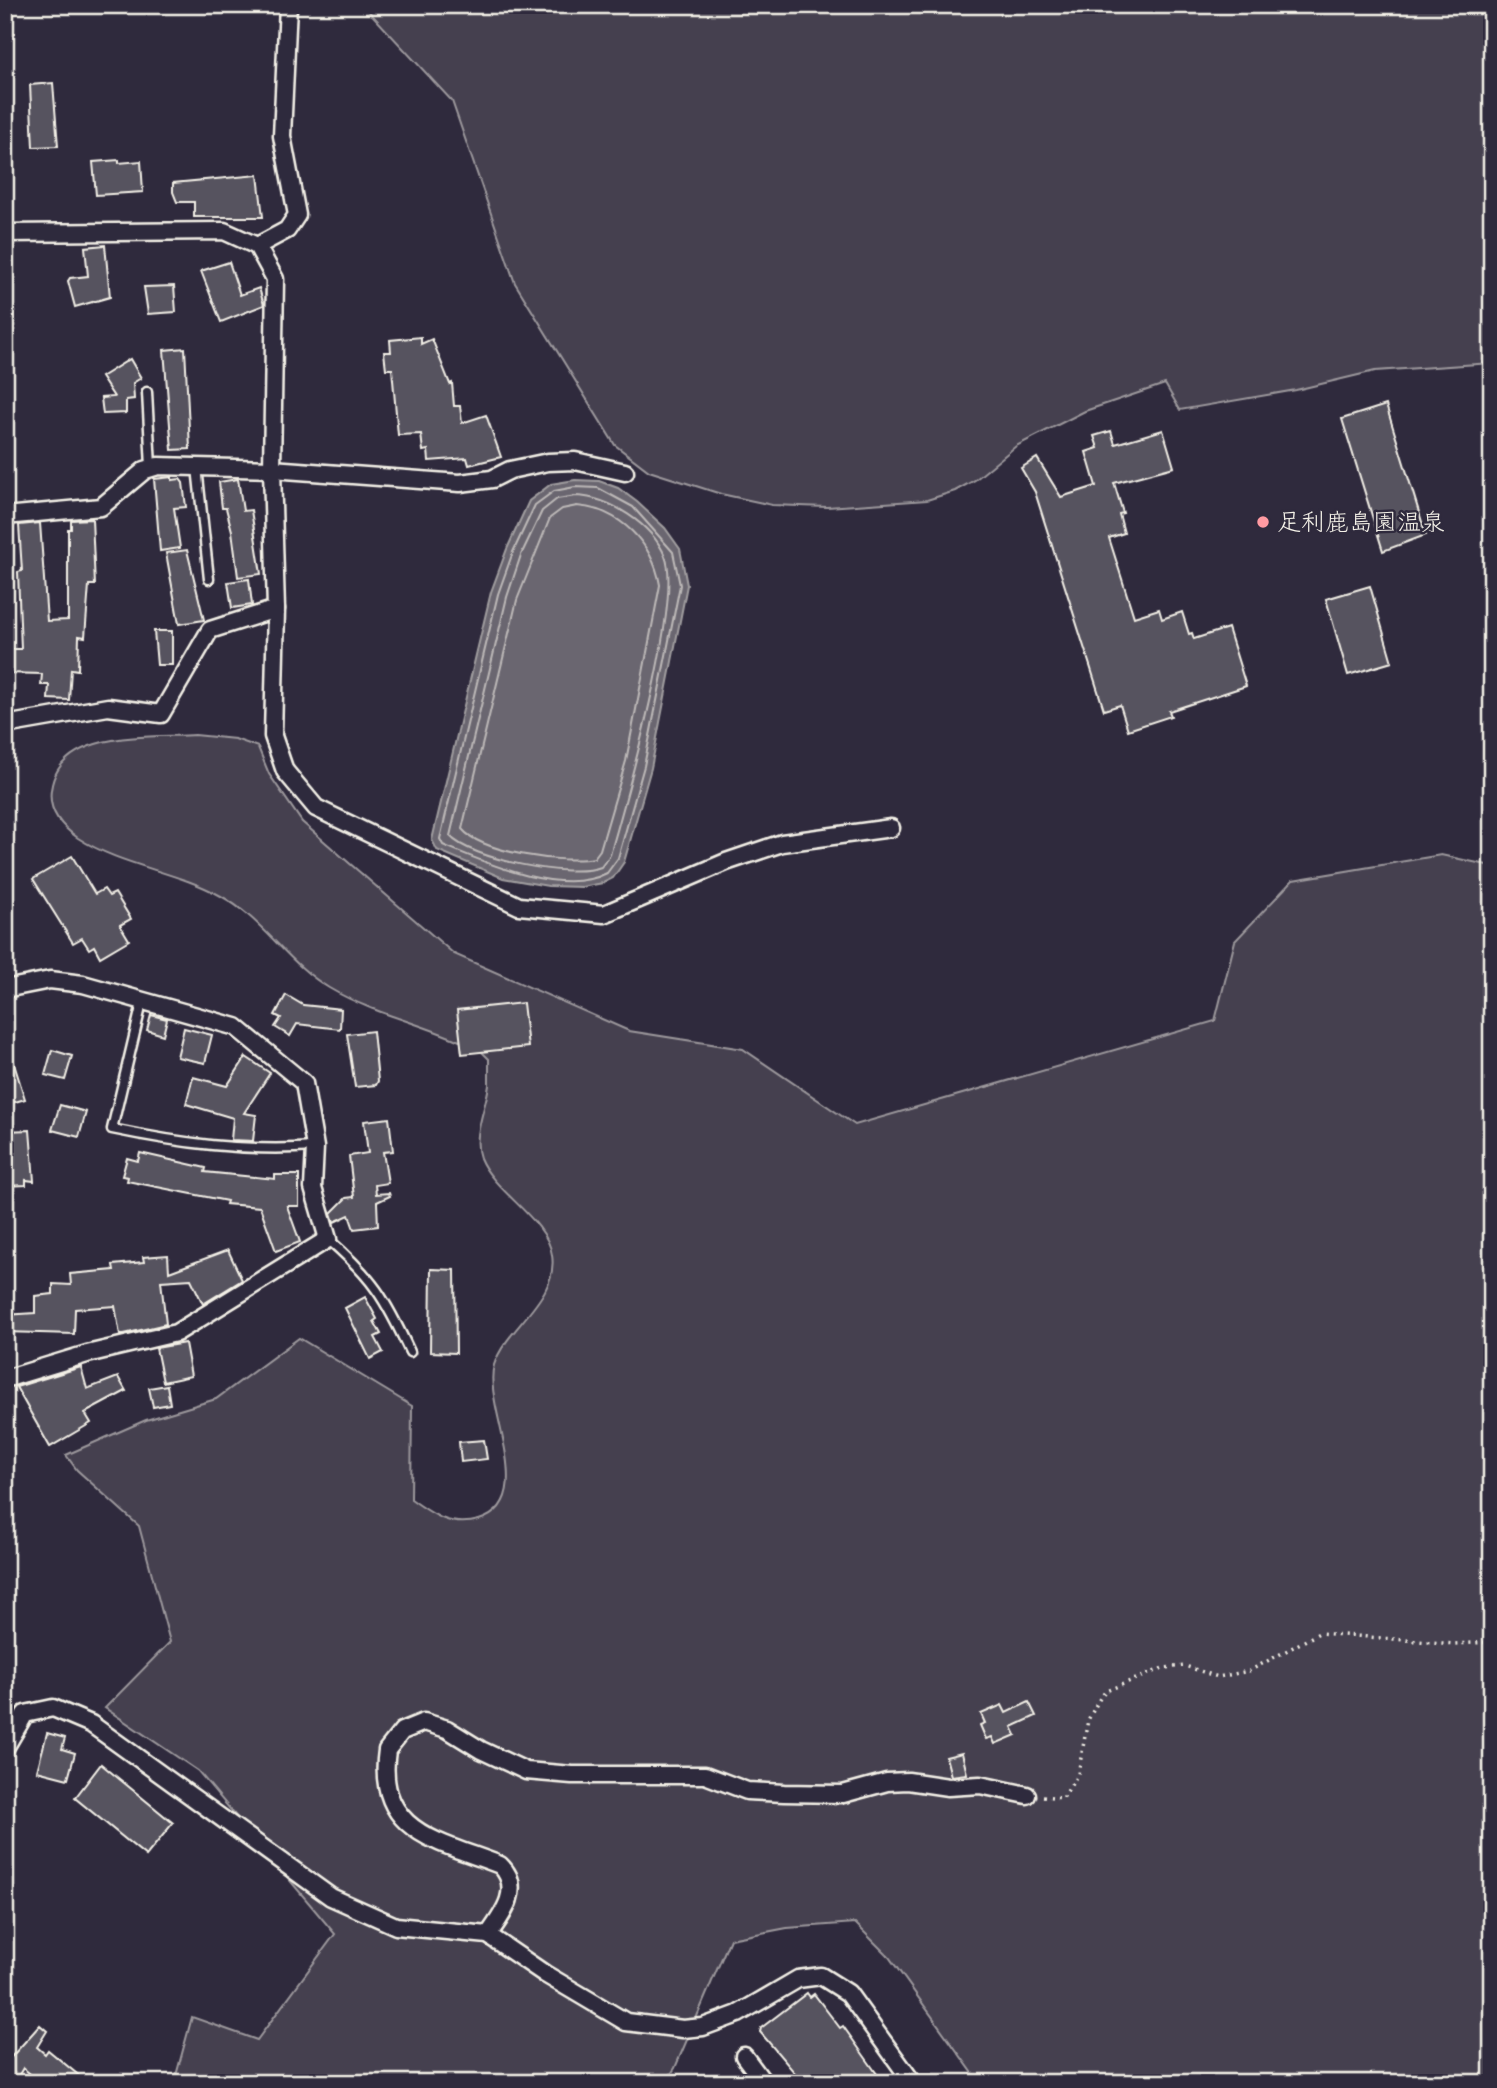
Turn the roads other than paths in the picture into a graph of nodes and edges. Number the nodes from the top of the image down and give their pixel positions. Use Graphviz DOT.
graph roads {
  1 [pos="288,5"];
  2 [pos="5,233"];
  3 [pos="257,246"];
  4 [pos="147,391"];
  5 [pos="151,467"];
  6 [pos="197,467"];
  7 [pos="272,469"];
  8 [pos="625,472"];
  9 [pos="5,516"];
  10 [pos="209,579"];
  11 [pos="276,609"];
  12 [pos="5,725"];
  13 [pos="891,828"];
  14 [pos="5,989"];
  15 [pos="142,1003"];
  16 [pos="315,1147"];
  17 [pos="328,1239"];
  18 [pos="410,1352"];
  19 [pos="5,1379"];
  20 [pos="5,1748"];
  21 [pos="1027,1795"];
  22 [pos="488,1935"];
  23 [pos="744,2056"];
  24 [pos="764,2083"];
  25 [pos="913,2083"];
  1 -- 3 [label="street"];
  2 -- 3 [label="street"];
  3 -- 7 [label="street"];
  4 -- 5 [label="lane"];
  5 -- 6 [label="street"];
  5 -- 9 [label="street"];
  6 -- 7 [label="street"];
  6 -- 10 [label="lane"];
  7 -- 8 [label="street"];
  7 -- 11 [label="street"];
  11 -- 12 [label="street"];
  11 -- 13 [label="street"];
  14 -- 15 [label="street"];
  15 -- 16 [label="street"];
  15 -- 16 [label="lane"];
  16 -- 17 [label="street"];
  17 -- 18 [label="lane"];
  17 -- 19 [label="street"];
  20 -- 22 [label="street"];
  21 -- 22 [label="street"];
  22 -- 25 [label="street"];
  23 -- 24 [label="street"];
}
